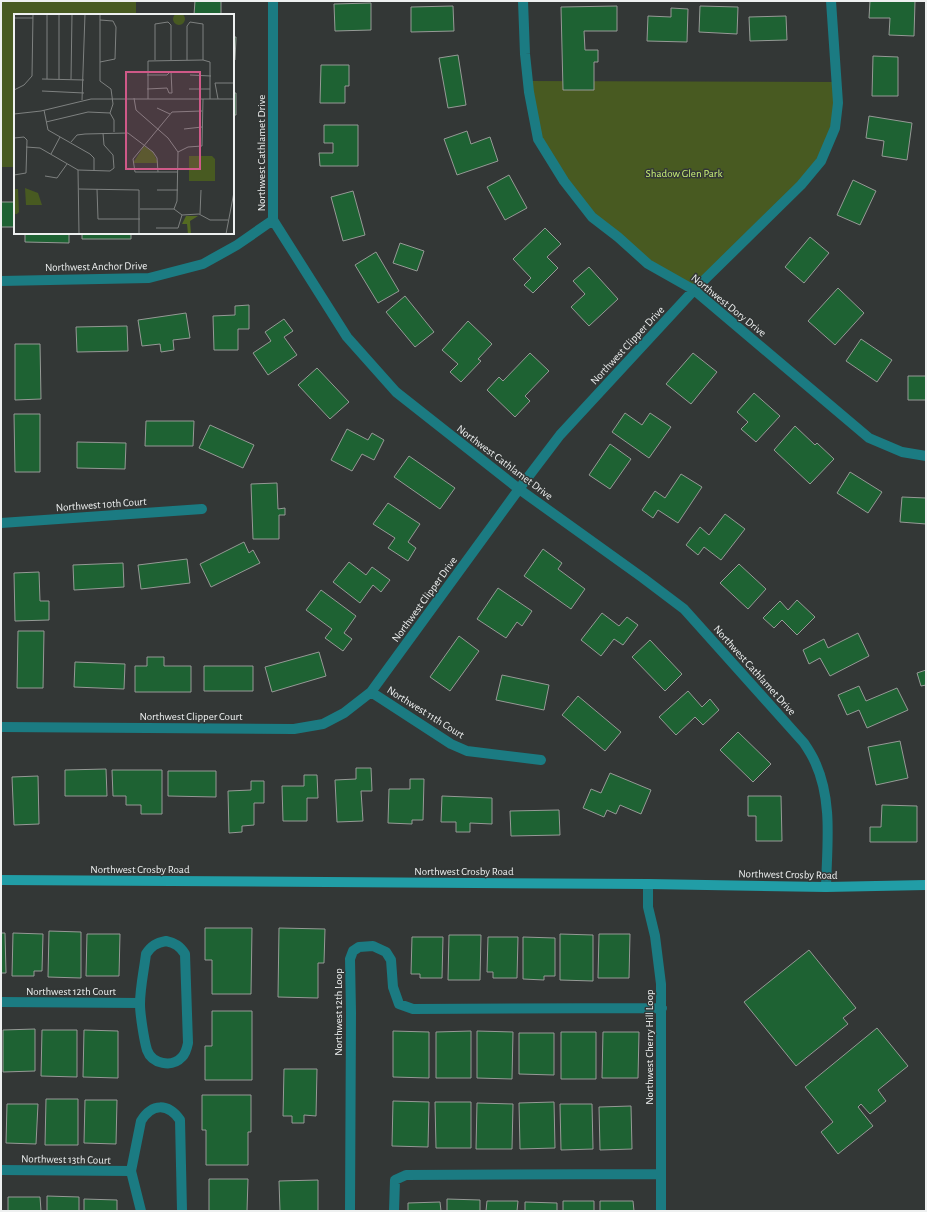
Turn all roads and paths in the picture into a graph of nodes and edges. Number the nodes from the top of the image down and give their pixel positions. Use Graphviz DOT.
graph roads {
  1 [pos="273,1"];
  2 [pos="523,1"];
  3 [pos="831,1"];
  4 [pos="273,220"];
  5 [pos="1,281"];
  6 [pos="694,290"];
  7 [pos="926,456"];
  8 [pos="519,488"];
  9 [pos="202,509"];
  10 [pos="1,523"];
  11 [pos="371,692"];
  12 [pos="1,727"];
  13 [pos="541,760"];
  14 [pos="1,880"];
  15 [pos="648,884"];
  16 [pos="926,884"];
  17 [pos="826,887"];
  18 [pos="1,1002"];
  19 [pos="140,1003"];
  20 [pos="662,1008"];
  21 [pos="1,1170"];
  22 [pos="131,1171"];
  23 [pos="661,1174"];
  24 [pos="141,1211"];
  25 [pos="182,1211"];
  26 [pos="350,1211"];
  27 [pos="394,1211"];
  28 [pos="661,1211"];
  1 -- 4 [label="street, Northwest Cathlamet Drive"];
  2 -- 6 [label="street, Northwest Dory Drive"];
  3 -- 6 [label="street, Northwest Clipper Drive"];
  4 -- 5 [label="street, Northwest Anchor Drive"];
  4 -- 8 [label="street, Northwest Cathlamet Drive"];
  6 -- 7 [label="street, Northwest Dory Drive"];
  6 -- 8 [label="street, Northwest Clipper Drive"];
  8 -- 11 [label="street, Northwest Clipper Drive"];
  8 -- 17 [label="street, Northwest Cathlamet Drive"];
  9 -- 10 [label="street, Northwest 10th Court"];
  11 -- 12 [label="street, Northwest Clipper Court"];
  11 -- 13 [label="street, Northwest 11th Court"];
  14 -- 15 [label="street, Northwest Crosby Road"];
  15 -- 17 [label="street, Northwest Crosby Road"];
  15 -- 20 [label="street, Northwest Cherry Hill Loop"];
  16 -- 17 [label="street, Northwest Crosby Road"];
  18 -- 19 [label="street, Northwest 12th Court"];
  19 -- 19 [label="street"];
  20 -- 23 [label="street, Northwest Cherry Hill Loop"];
  20 -- 26 [label="street, Northwest 12th Loop"];
  21 -- 22 [label="street, Northwest 13th Court"];
  22 -- 24 [label="street"];
  22 -- 25 [label="street"];
  23 -- 27 [label="street"];
  23 -- 28 [label="street, Northwest Cherry Hill Loop"];
}
